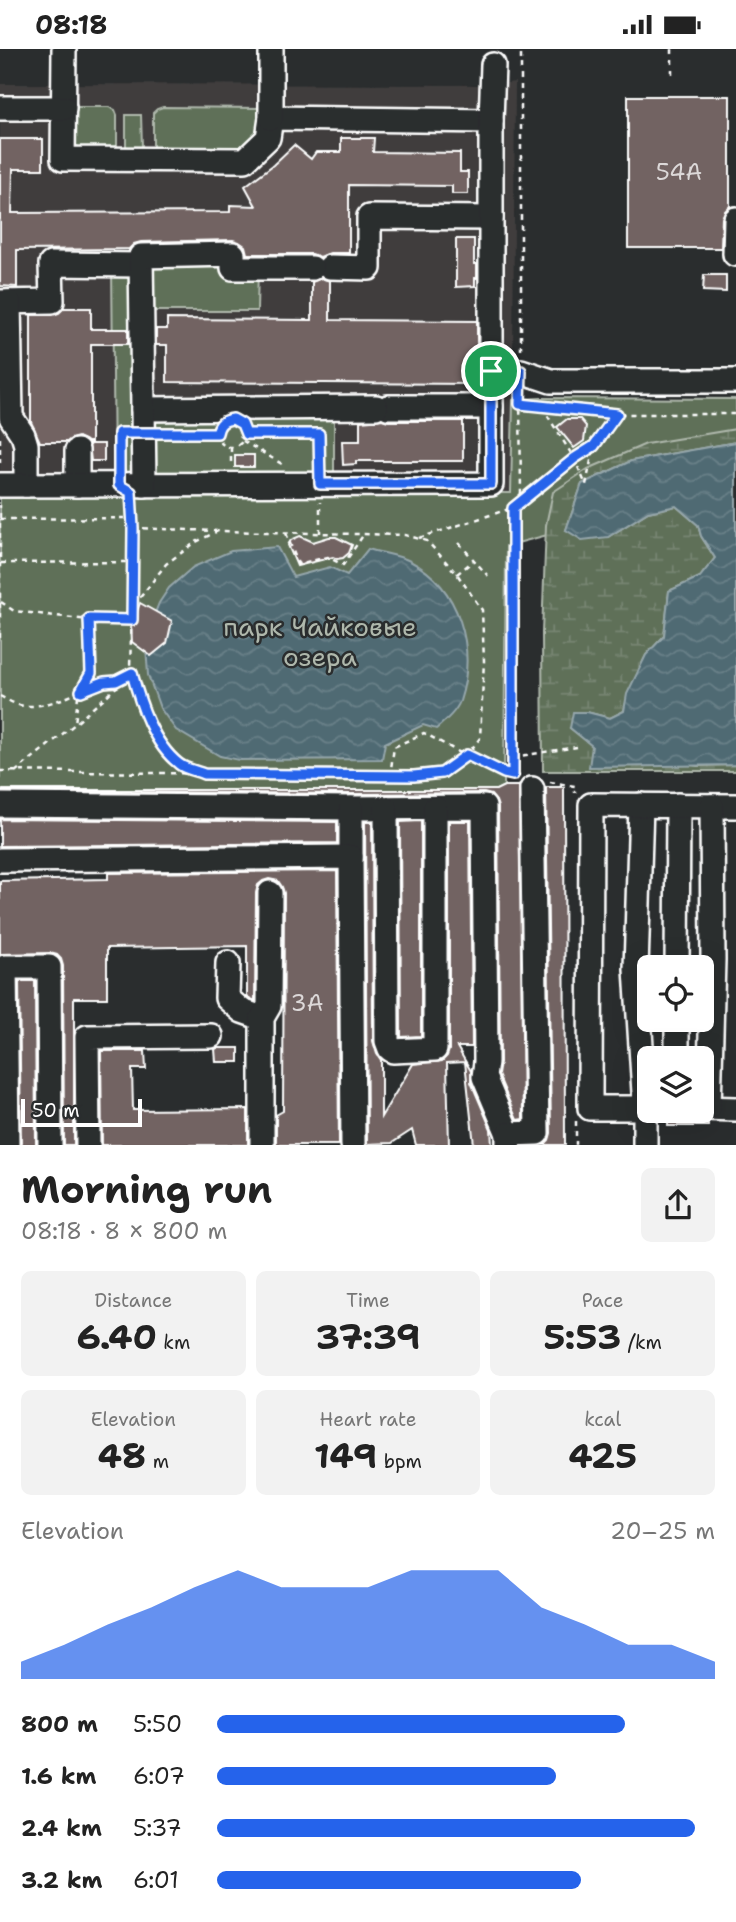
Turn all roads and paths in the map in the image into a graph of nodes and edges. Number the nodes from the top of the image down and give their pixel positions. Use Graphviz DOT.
graph roads {
  1 [pos="64,49"];
  2 [pos="271,49"];
  3 [pos="521,49"];
  4 [pos="672,49"];
  5 [pos="494,65"];
  6 [pos="672,78"];
  7 [pos="0,108"];
  8 [pos="64,108"];
  9 [pos="271,118"];
  10 [pos="491,121"];
  11 [pos="491,218"];
  12 [pos="736,219"];
  13 [pos="735,254"];
  14 [pos="141,265"];
  15 [pos="4,302"];
  16 [pos="491,371"];
  17 [pos="521,371"];
  18 [pos="736,381"];
  19 [pos="520,404"];
  20 [pos="491,407"];
  21 [pos="542,407"];
  22 [pos="318,408"];
  23 [pos="144,409"];
  24 [pos="617,414"];
  25 [pos="736,414"];
  26 [pos="144,433"];
  27 [pos="217,433"];
  28 [pos="0,434"];
  29 [pos="246,434"];
  30 [pos="319,434"];
  31 [pos="243,441"];
  32 [pos="594,446"];
  33 [pos="231,447"];
  34 [pos="76,451"];
  35 [pos="575,458"];
  36 [pos="287,467"];
  37 [pos="231,473"];
  38 [pos="320,484"];
  39 [pos="0,485"];
  40 [pos="26,485"];
  41 [pos="76,485"];
  42 [pos="119,485"];
  43 [pos="144,485"];
  44 [pos="513,508"];
  45 [pos="132,518"];
  46 [pos="0,519"];
  47 [pos="133,528"];
  48 [pos="218,531"];
  49 [pos="286,533"];
  50 [pos="320,533"];
  51 [pos="364,534"];
  52 [pos="419,538"];
  53 [pos="459,543"];
  54 [pos="474,560"];
  55 [pos="133,562"];
  56 [pos="1,563"];
  57 [pos="457,574"];
  58 [pos="488,576"];
  59 [pos="1,603"];
  60 [pos="132,608"];
  61 [pos="89,619"];
  62 [pos="132,620"];
  63 [pos="0,638"];
  64 [pos="132,673"];
  65 [pos="81,691"];
  66 [pos="0,696"];
  67 [pos="75,724"];
  68 [pos="577,747"];
  69 [pos="467,755"];
  70 [pos="513,757"];
  71 [pos="0,771"];
  72 [pos="15,772"];
  73 [pos="204,774"];
  74 [pos="513,775"];
  75 [pos="390,776"];
  76 [pos="536,783"];
  77 [pos="575,800"];
  78 [pos="0,805"];
  79 [pos="641,806"];
  80 [pos="678,806"];
  81 [pos="712,806"];
  82 [pos="736,806"];
  83 [pos="386,808"];
  84 [pos="435,808"];
  85 [pos="351,809"];
  86 [pos="351,857"];
  87 [pos="0,859"];
  88 [pos="270,893"];
  89 [pos="677,955"];
  90 [pos="228,963"];
  91 [pos="262,1018"];
  92 [pos="211,1035"];
  93 [pos="642,1046"];
  94 [pos="708,1046"];
  95 [pos="637,1108"];
  96 [pos="714,1108"];
  97 [pos="736,1108"];
  98 [pos="576,1117"];
  99 [pos="646,1123"];
  100 [pos="508,1139"];
  101 [pos="7,1145"];
  102 [pos="50,1145"];
  103 [pos="88,1145"];
  104 [pos="262,1145"];
  105 [pos="353,1145"];
  106 [pos="576,1145"];
  107 [pos="645,1145"];
  1 -- 8 [label="lane"];
  2 -- 9 [label="lane"];
  3 -- 17 [label="path"];
  4 -- 6 [label="path"];
  5 -- 10 [label="lane"];
  7 -- 8 [label="lane"];
  8 -- 9 [label="lane"];
  9 -- 10 [label="lane"];
  10 -- 11 [label="lane"];
  11 -- 14 [label="lane"];
  11 -- 16 [label="lane"];
  12 -- 13 [label="lane"];
  14 -- 15 [label="lane"];
  14 -- 23 [label="lane"];
  15 -- 40 [label="lane"];
  16 -- 17 [label="lane"];
  16 -- 20 [label="lane"];
  17 -- 18 [label="lane"];
  17 -- 19 [label="path"];
  19 -- 21 [label="path"];
  19 -- 44 [label="path"];
  20 -- 22 [label="lane"];
  20 -- 38 [label="lane"];
  21 -- 24 [label="path"];
  21 -- 35 [label="path"];
  22 -- 23 [label="lane"];
  22 -- 30 [label="path"];
  23 -- 26 [label="lane"];
  24 -- 25 [label="path"];
  24 -- 32 [label="path"];
  26 -- 27 [label="path"];
  26 -- 42 [label="path"];
  26 -- 43 [label="lane"];
  27 -- 29 [label="path"];
  27 -- 33 [label="path"];
  28 -- 39 [label="path"];
  29 -- 30 [label="path"];
  29 -- 31 [label="path"];
  30 -- 38 [label="path"];
  31 -- 33 [label="path"];
  31 -- 36 [label="path"];
  32 -- 35 [label="path"];
  32 -- 35 [label="path"];
  33 -- 37 [label="path"];
  34 -- 41 [label="lane"];
  35 -- 44 [label="path"];
  38 -- 43 [label="lane"];
  38 -- 50 [label="path"];
  39 -- 40 [label="lane"];
  39 -- 46 [label="path"];
  40 -- 41 [label="lane"];
  41 -- 42 [label="lane"];
  42 -- 43 [label="lane"];
  42 -- 45 [label="path"];
  44 -- 52 [label="path"];
  44 -- 70 [label="path"];
  45 -- 46 [label="path"];
  45 -- 47 [label="path"];
  46 -- 56 [label="path"];
  47 -- 48 [label="path"];
  47 -- 55 [label="path"];
  48 -- 49 [label="path"];
  48 -- 60 [label="path"];
  49 -- 50 [label="path"];
  49 -- 51 [label="path"];
  50 -- 51 [label="path"];
  51 -- 52 [label="path"];
  52 -- 57 [label="path"];
  53 -- 54 [label="path"];
  54 -- 57 [label="path"];
  54 -- 58 [label="path"];
  55 -- 56 [label="path"];
  55 -- 60 [label="path"];
  56 -- 59 [label="path"];
  57 -- 69 [label="path"];
  59 -- 61 [label="path"];
  59 -- 63 [label="path"];
  60 -- 62 [label="path"];
  61 -- 62 [label="path"];
  61 -- 65 [label="path"];
  62 -- 64 [label="path"];
  64 -- 65 [label="path"];
  64 -- 67 [label="path"];
  64 -- 73 [label="path"];
  65 -- 66 [label="path"];
  65 -- 67 [label="path"];
  67 -- 72 [label="path"];
  68 -- 70 [label="path"];
  69 -- 74 [label="path"];
  69 -- 75 [label="path"];
  69 -- 75 [label="path"];
  70 -- 74 [label="path"];
  71 -- 72 [label="path"];
  72 -- 73 [label="path"];
  73 -- 75 [label="path"];
  74 -- 76 [label="path"];
  76 -- 77 [label="path"];
  76 -- 100 [label="lane"];
  78 -- 85 [label="lane"];
  79 -- 80 [label="lane"];
  79 -- 93 [label="lane"];
  79 -- 95 [label="lane"];
  80 -- 81 [label="lane"];
  80 -- 89 [label="lane"];
  81 -- 82 [label="lane"];
  81 -- 94 [label="lane"];
  83 -- 84 [label="lane"];
  83 -- 84 [label="lane"];
  83 -- 85 [label="lane"];
  84 -- 100 [label="lane"];
  85 -- 86 [label="lane"];
  86 -- 87 [label="lane"];
  86 -- 105 [label="lane"];
  88 -- 91 [label="lane"];
  90 -- 91 [label="lane"];
  91 -- 104 [label="lane"];
  92 -- 103 [label="lane"];
  96 -- 97 [label="lane"];
  98 -- 106 [label="path"];
  99 -- 107 [label="lane"];
  101 -- 102 [label="lane"];
}
